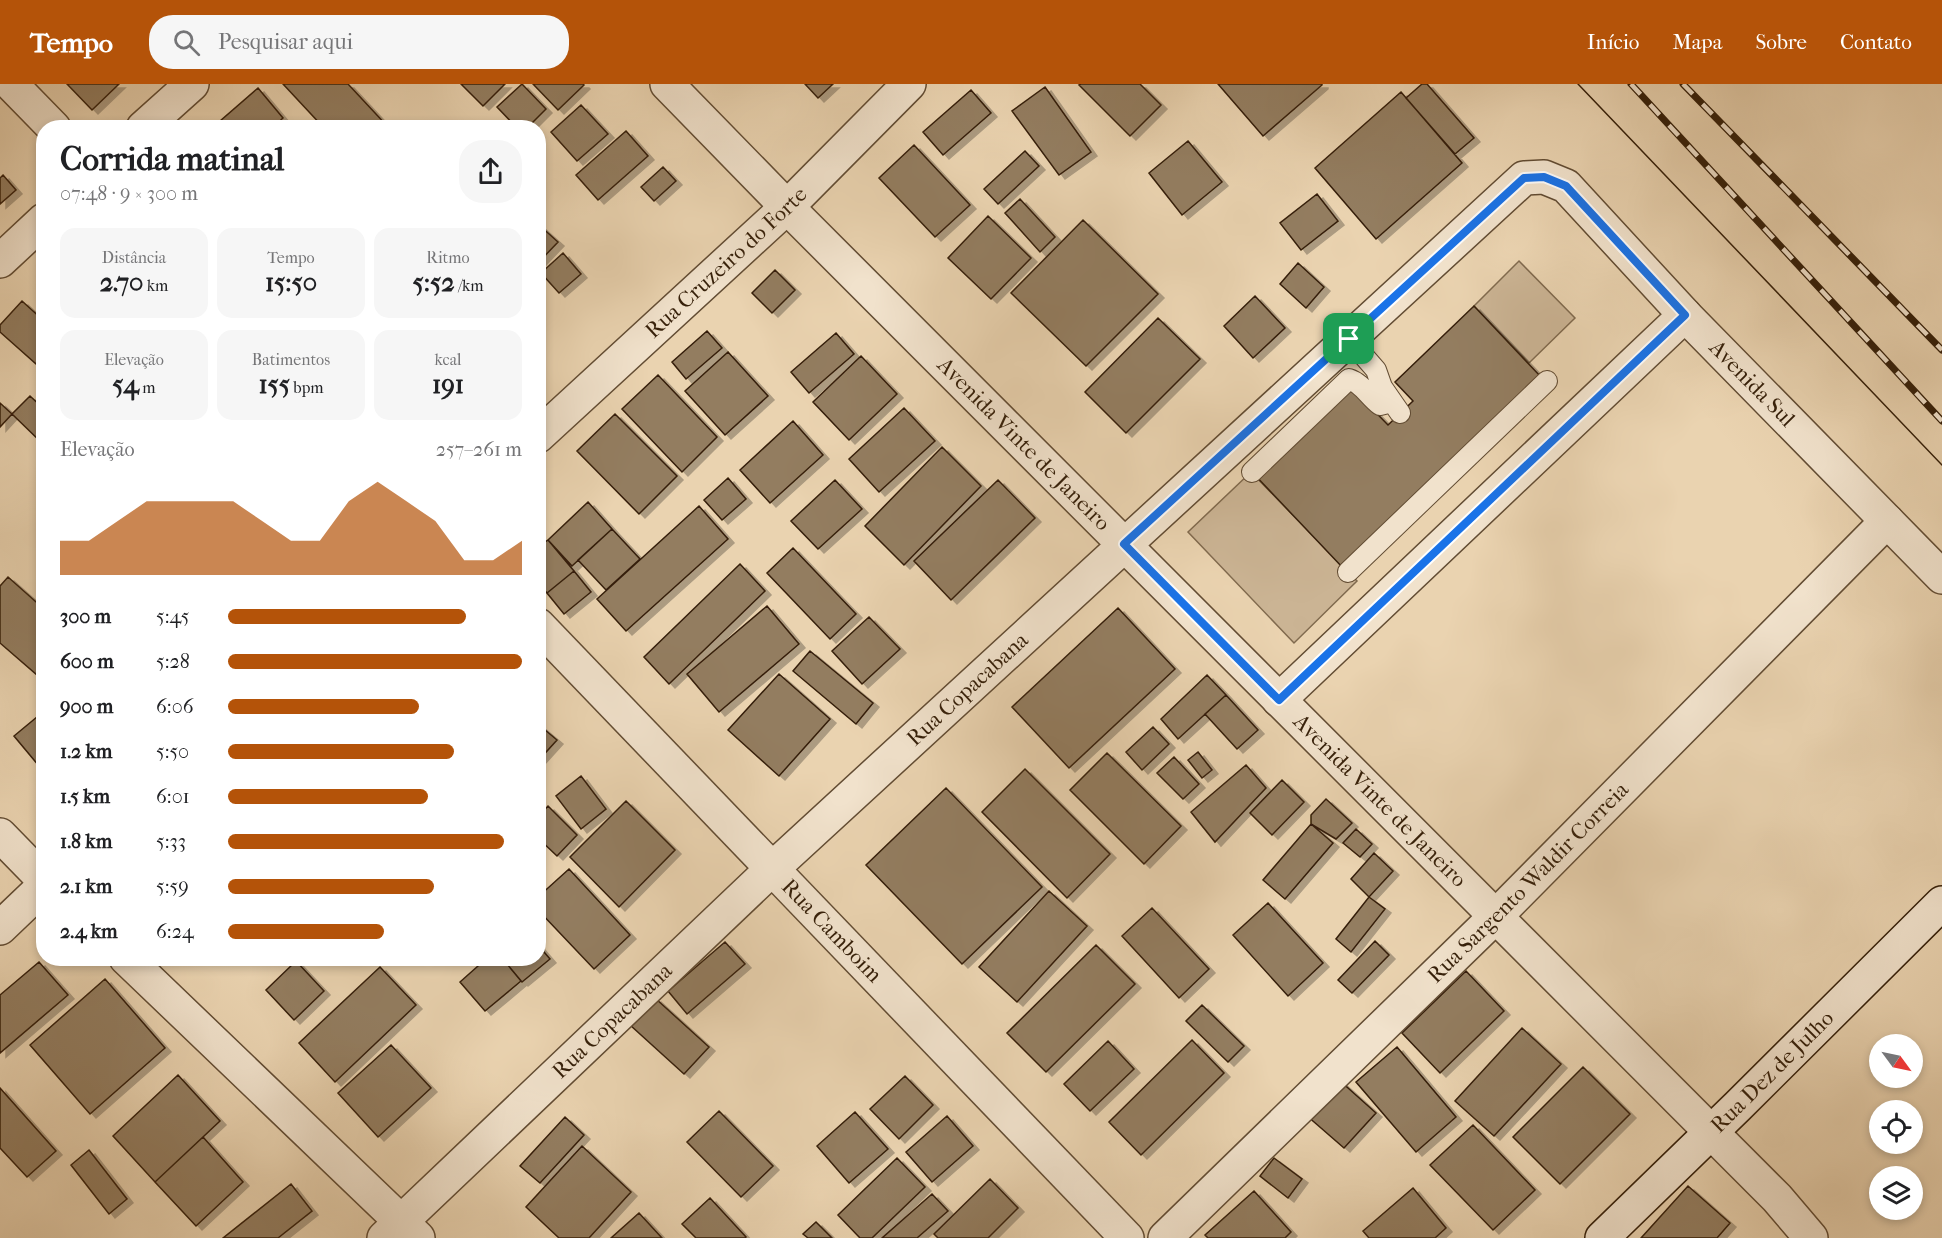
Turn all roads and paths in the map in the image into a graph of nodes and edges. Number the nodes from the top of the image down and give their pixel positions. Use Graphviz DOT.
graph roads {
  1 [pos="11,84"];
  2 [pos="192,84"];
  3 [pos="667,84"];
  4 [pos="909,84"];
  5 [pos="46,120"];
  6 [pos="152,120"];
  7 [pos="1566,186"];
  8 [pos="787,207"];
  9 [pos="36,227"];
  10 [pos="0,261"];
  11 [pos="1685,315"];
  12 [pos="1349,339"];
  13 [pos="1547,381"];
  14 [pos="546,429"];
  15 [pos="1252,472"];
  16 [pos="1887,521"];
  17 [pos="1124,544"];
  18 [pos="1348,572"];
  19 [pos="1942,577"];
  20 [pos="546,633"];
  21 [pos="1279,700"];
  22 [pos="0,835"];
  23 [pos="773,868"];
  24 [pos="36,872"];
  25 [pos="36,894"];
  26 [pos="1942,903"];
  27 [pos="1495,917"];
  28 [pos="0,928"];
  29 [pos="134,966"];
  30 [pos="1711,1133"];
  31 [pos="401,1232"];
  32 [pos="1127,1238"];
  33 [pos="1165,1238"];
  34 [pos="1602,1238"];
  35 [pos="1811,1238"];
  1 -- 5 [label="street"];
  2 -- 6 [label="street"];
  3 -- 8 [label="street, Avenida Vinte de Janeiro"];
  4 -- 8 [label="street, Rua Cruzeiro do Forte"];
  7 -- 11 [label="street, Avenida Sul"];
  7 -- 12 [label="street, Rua Copacabana"];
  8 -- 14 [label="street, Rua Cruzeiro do Forte"];
  8 -- 17 [label="street, Avenida Vinte de Janeiro"];
  9 -- 10 [label="street"];
  11 -- 16 [label="street, Avenida Sul"];
  11 -- 21 [label="street"];
  12 -- 15 [label="lane"];
  12 -- 17 [label="street, Rua Copacabana"];
  13 -- 18 [label="lane"];
  16 -- 19 [label="street, Avenida Sul"];
  16 -- 27 [label="street, Rua Sargento Waldir Correia"];
  17 -- 21 [label="street, Avenida Vinte de Janeiro"];
  17 -- 23 [label="street, Rua Copacabana"];
  20 -- 23 [label="street, Rua Camboim"];
  21 -- 27 [label="street, Avenida Vinte de Janeiro"];
  22 -- 24 [label="street"];
  23 -- 31 [label="street, Rua Copacabana"];
  23 -- 32 [label="street, Rua Camboim"];
  25 -- 28 [label="street"];
  26 -- 30 [label="street, Rua Dez de Julho"];
  27 -- 30 [label="street, Avenida Vinte de Janeiro"];
  27 -- 33 [label="street, Rua Sargento Waldir Correia"];
  29 -- 31 [label="street"];
  30 -- 34 [label="street, Rua Dez de Julho"];
  30 -- 35 [label="street, Avenida Vinte de Janeiro"];
}
